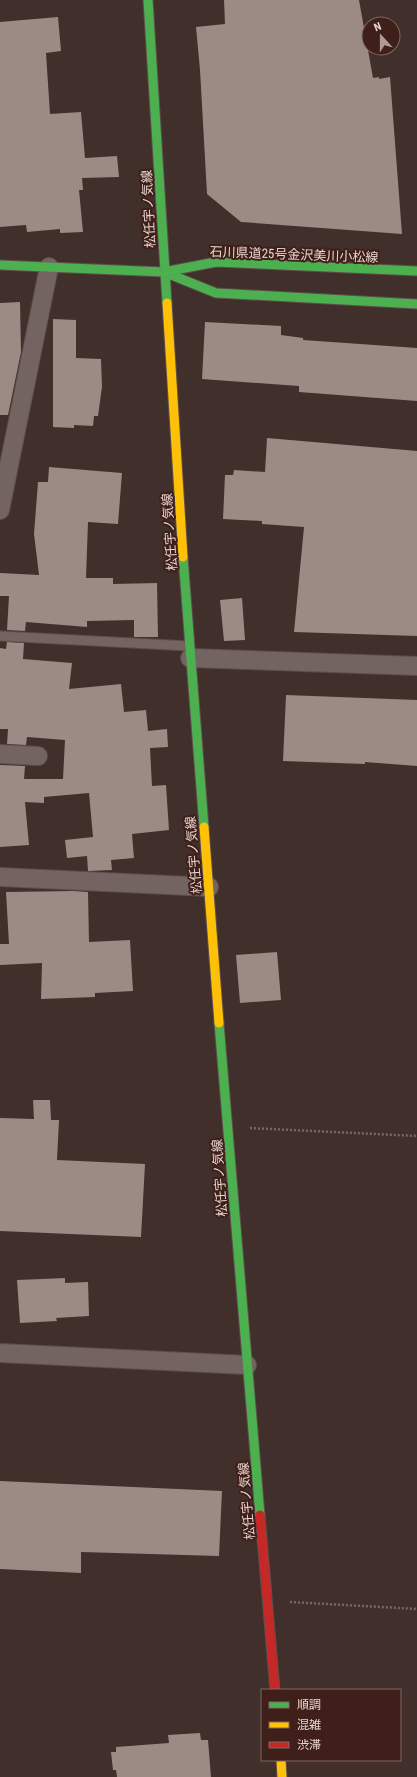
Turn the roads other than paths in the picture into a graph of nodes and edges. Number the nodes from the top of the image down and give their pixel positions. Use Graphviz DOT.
graph roads {
  1 [pos="148,0"];
  2 [pos="0,265"];
  3 [pos="49,267"];
  4 [pos="417,270"];
  5 [pos="164,272"];
  6 [pos="417,304"];
  7 [pos="0,510"];
  8 [pos="0,636"];
  9 [pos="190,652"];
  10 [pos="417,666"];
  11 [pos="0,754"];
  12 [pos="38,756"];
  13 [pos="0,877"];
  14 [pos="208,887"];
  15 [pos="0,1353"];
  16 [pos="247,1365"];
  17 [pos="275,1689"];
  18 [pos="281,1761"];
  19 [pos="282,1777"];
  1 -- 5 [label="main road, 松任宇ノ気線"];
  2 -- 3 [label="main road"];
  3 -- 5 [label="main road"];
  3 -- 7 [label="street"];
  4 -- 5 [label="main road, 石川県道25号金沢美川小松線"];
  5 -- 6 [label="main road"];
  5 -- 9 [label="main road, 松任宇ノ気線"];
  8 -- 9 [label="lane"];
  9 -- 10 [label="street"];
  9 -- 14 [label="main road, 松任宇ノ気線"];
  11 -- 12 [label="street"];
  13 -- 14 [label="street"];
  14 -- 16 [label="main road, 松任宇ノ気線"];
  15 -- 16 [label="street"];
  16 -- 17 [label="main road, 松任宇ノ気線"];
  18 -- 19 [label="main road"];
}
